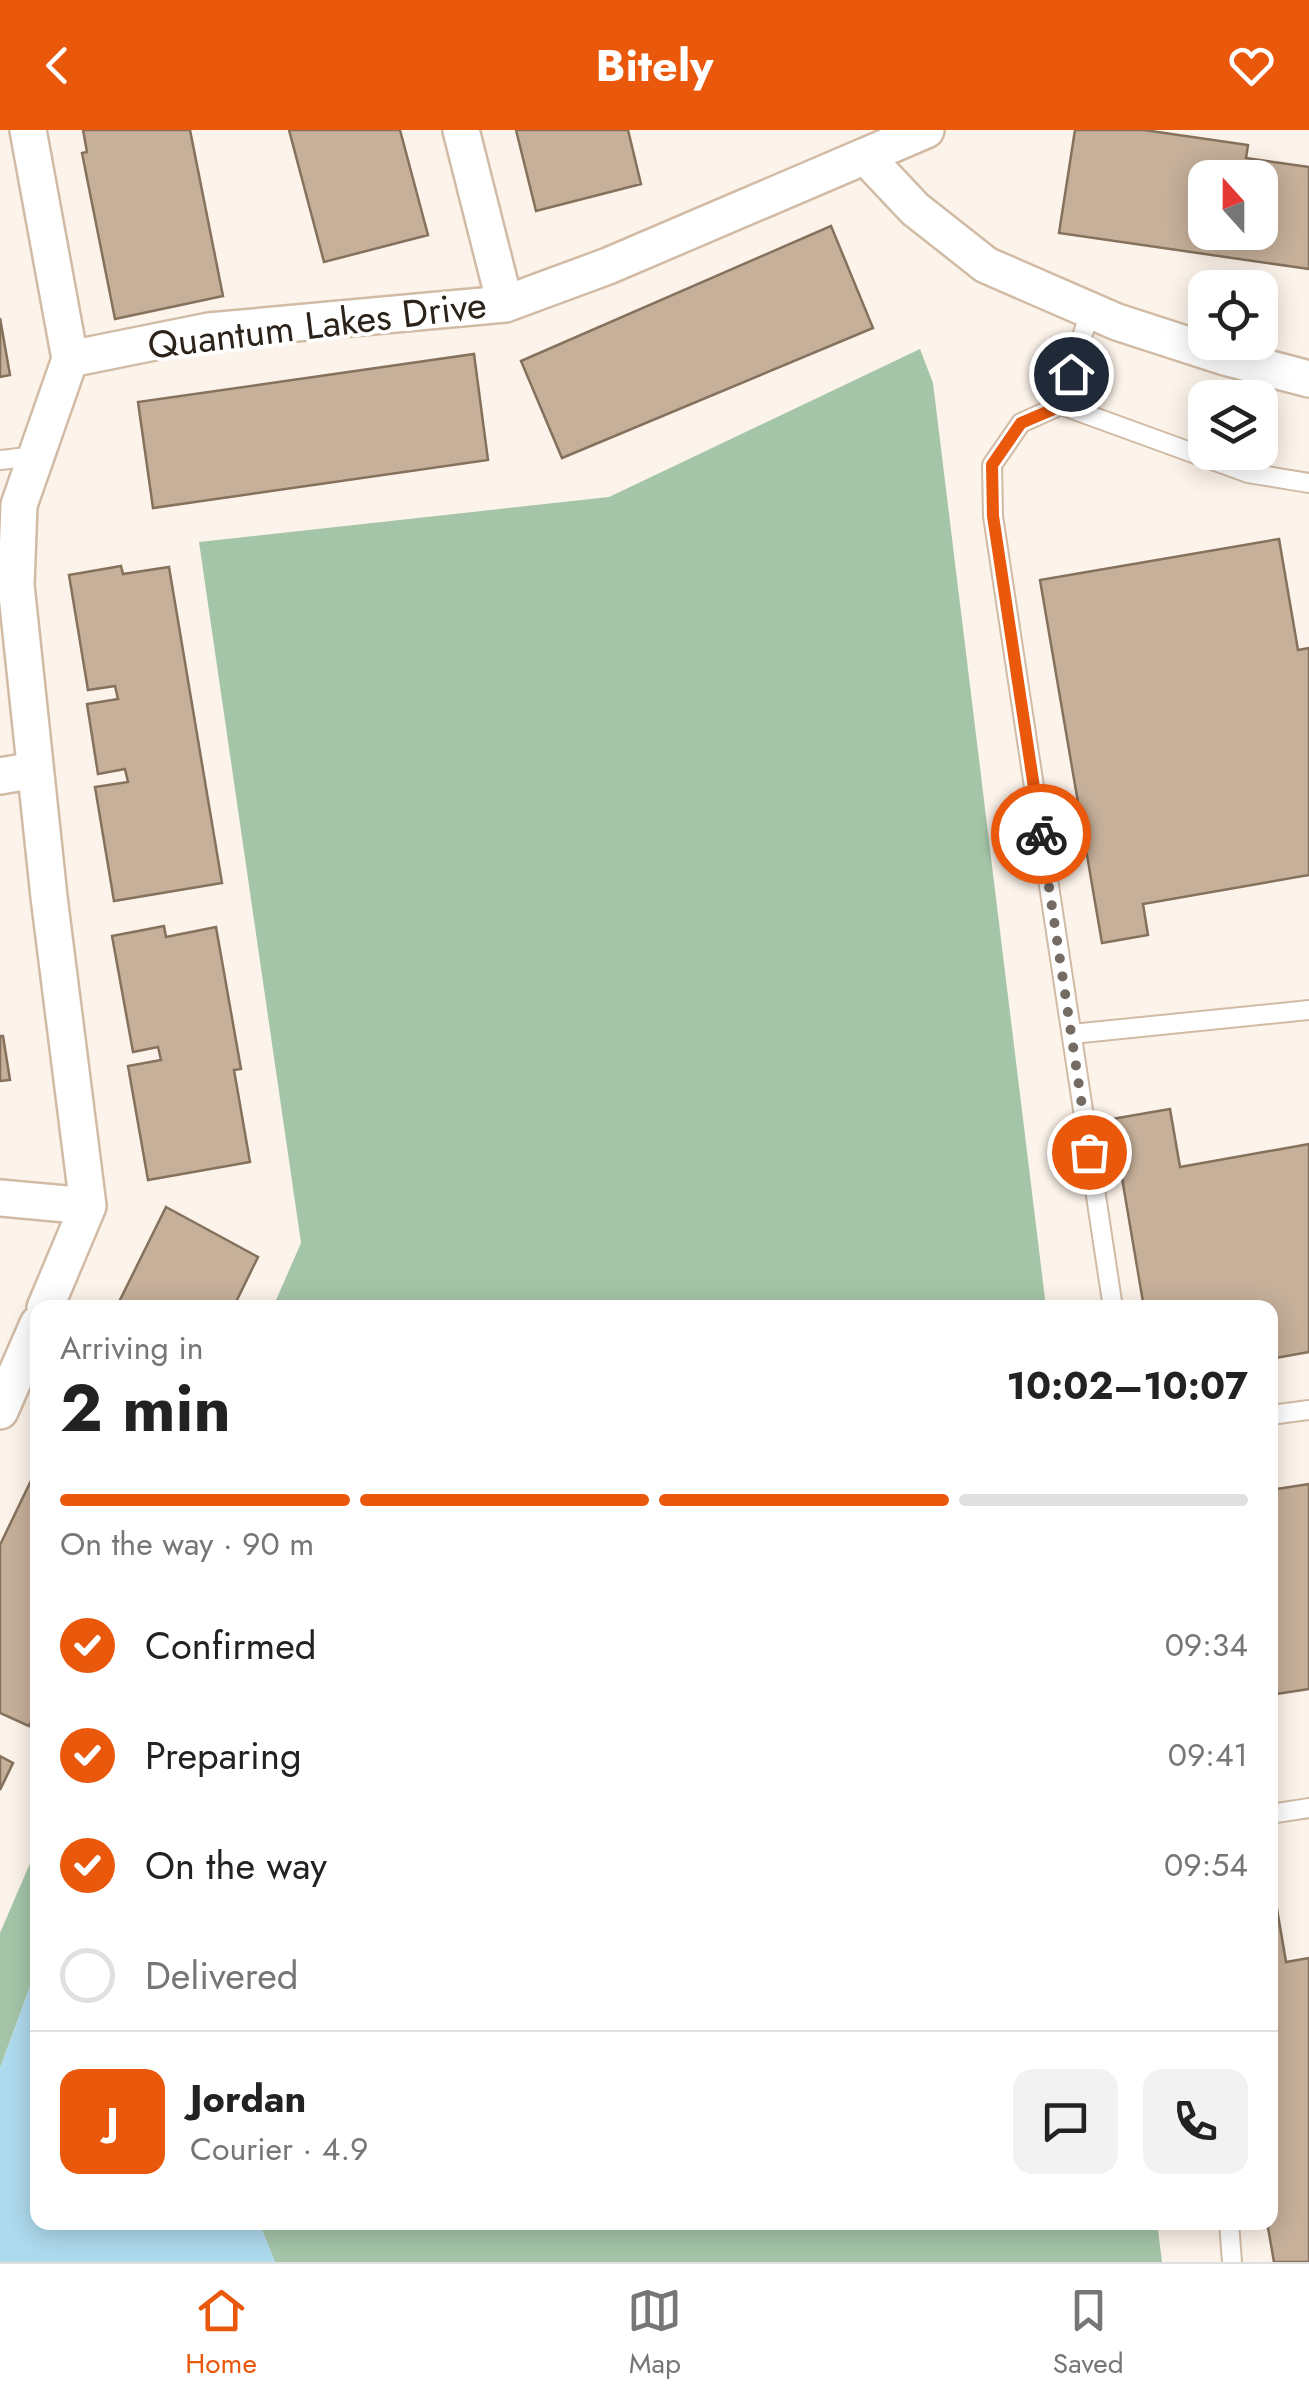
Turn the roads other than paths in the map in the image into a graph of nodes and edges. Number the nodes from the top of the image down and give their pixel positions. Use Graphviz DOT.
graph roads {
  1 [pos="28,130"];
  2 [pos="460,130"];
  3 [pos="926,130"];
  4 [pos="866,156"];
  5 [pos="505,304"];
  6 [pos="1090,311"];
  7 [pos="70,359"];
  8 [pos="1309,379"];
  9 [pos="1061,406"];
  10 [pos="36,456"];
  11 [pos="0,460"];
  12 [pos="1309,483"];
  13 [pos="36,770"];
  14 [pos="0,776"];
  15 [pos="1309,1010"];
  16 [pos="1072,1034"];
  17 [pos="0,1198"];
  18 [pos="88,1206"];
  19 [pos="47,1300"];
  20 [pos="1112,1300"];
  21 [pos="30,1342"];
  22 [pos="1309,1410"];
  23 [pos="0,1411"];
  24 [pos="1278,1414"];
  25 [pos="1309,1808"];
  26 [pos="1278,1813"];
  27 [pos="1230,2230"];
  28 [pos="1232,2262"];
  1 -- 7 [label="street"];
  2 -- 5 [label="street, Quantum Lakes Drive"];
  3 -- 4 [label="street, Quantum Lakes Drive"];
  4 -- 5 [label="street, Quantum Lakes Drive"];
  4 -- 6 [label="street"];
  5 -- 7 [label="street, Quantum Lakes Drive"];
  6 -- 8 [label="street"];
  6 -- 9 [label="lane"];
  7 -- 10 [label="street"];
  9 -- 12 [label="lane"];
  9 -- 16 [label="lane"];
  10 -- 11 [label="lane"];
  10 -- 13 [label="street"];
  13 -- 14 [label="street"];
  13 -- 18 [label="street"];
  15 -- 16 [label="lane"];
  16 -- 20 [label="lane"];
  17 -- 18 [label="street"];
  18 -- 19 [label="street"];
  21 -- 23 [label="street"];
  22 -- 24 [label="lane"];
  25 -- 26 [label="lane"];
  27 -- 28 [label="lane"];
}
